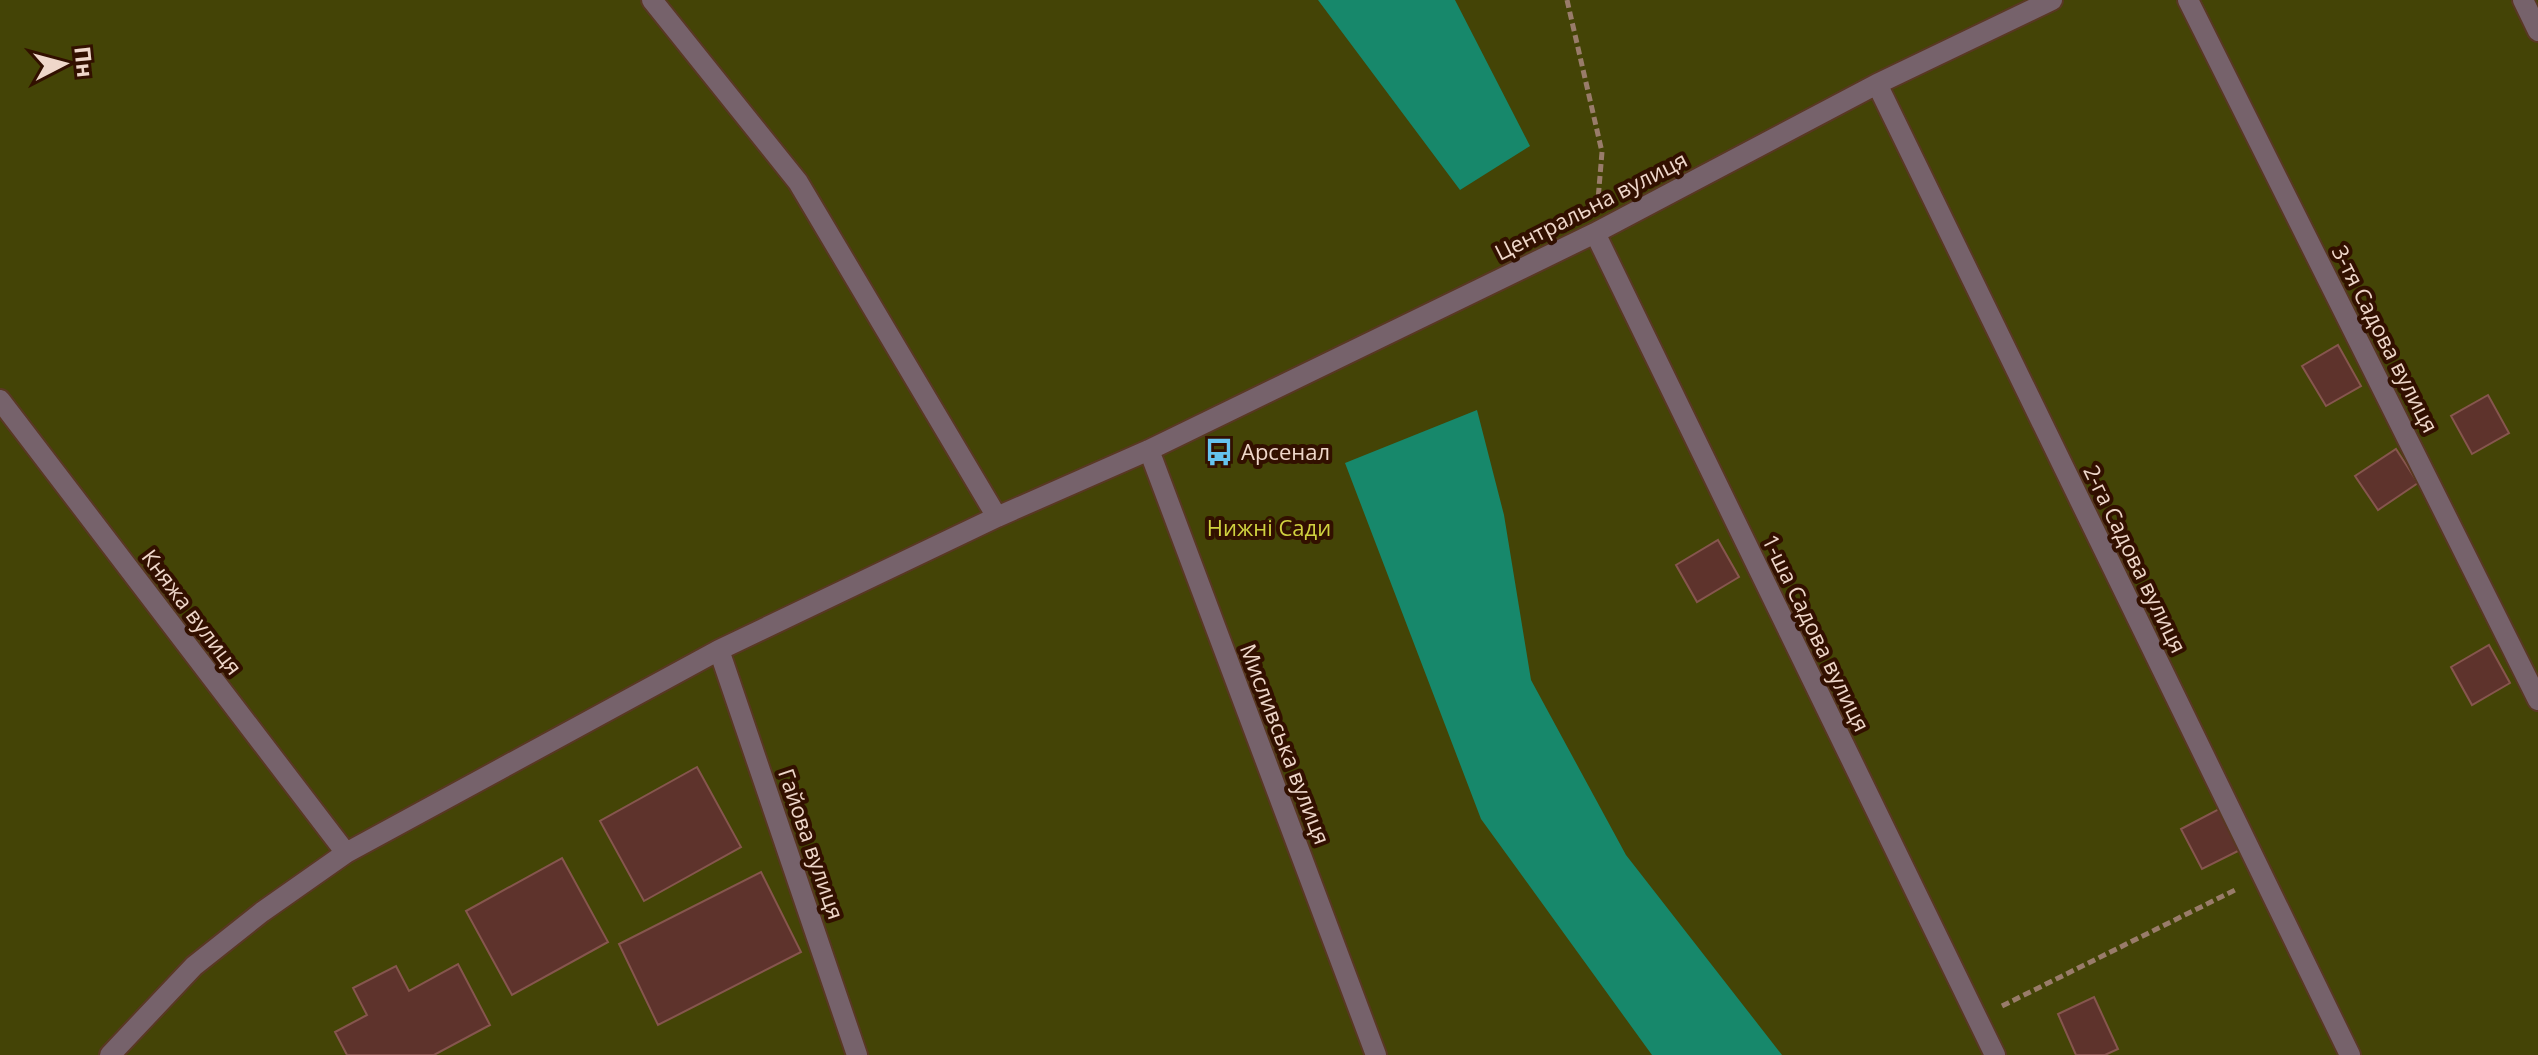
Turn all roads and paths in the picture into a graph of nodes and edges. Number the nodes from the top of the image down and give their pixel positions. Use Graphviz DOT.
graph roads {
  1 [pos="652,0"];
  2 [pos="1567,0"];
  3 [pos="2052,0"];
  4 [pos="2188,0"];
  5 [pos="2523,0"];
  6 [pos="2538,31"];
  7 [pos="1877,84"];
  8 [pos="1595,233"];
  9 [pos="0,400"];
  10 [pos="1149,450"];
  11 [pos="997,517"];
  12 [pos="719,650"];
  13 [pos="2538,700"];
  14 [pos="346,853"];
  15 [pos="2263,876"];
  16 [pos="1977,1018"];
  17 [pos="110,1055"];
  18 [pos="857,1055"];
  19 [pos="1376,1055"];
  20 [pos="1995,1055"];
  21 [pos="2350,1055"];
  1 -- 11 [label="street"];
  2 -- 8 [label="path"];
  3 -- 7 [label="street, Центральна вулиця"];
  4 -- 13 [label="street, 3-тя Садова вулиця"];
  5 -- 6 [label="street"];
  7 -- 8 [label="street, Центральна вулиця"];
  7 -- 15 [label="street, 2-га Садова вулиця"];
  8 -- 10 [label="street, Центральна вулиця"];
  8 -- 16 [label="street, 1-ша Садова вулиця"];
  9 -- 14 [label="street, Княжа вулиця"];
  10 -- 11 [label="street, Центральна вулиця"];
  10 -- 19 [label="street, Мисливська вулиця"];
  11 -- 12 [label="street, Центральна вулиця"];
  12 -- 14 [label="street, Центральна вулиця"];
  12 -- 18 [label="street, Гайова вулиця"];
  14 -- 17 [label="street, Центральна вулиця"];
  15 -- 16 [label="path"];
  15 -- 21 [label="street, 2-га Садова вулиця"];
  16 -- 20 [label="street, 1-ша Садова вулиця"];
}
